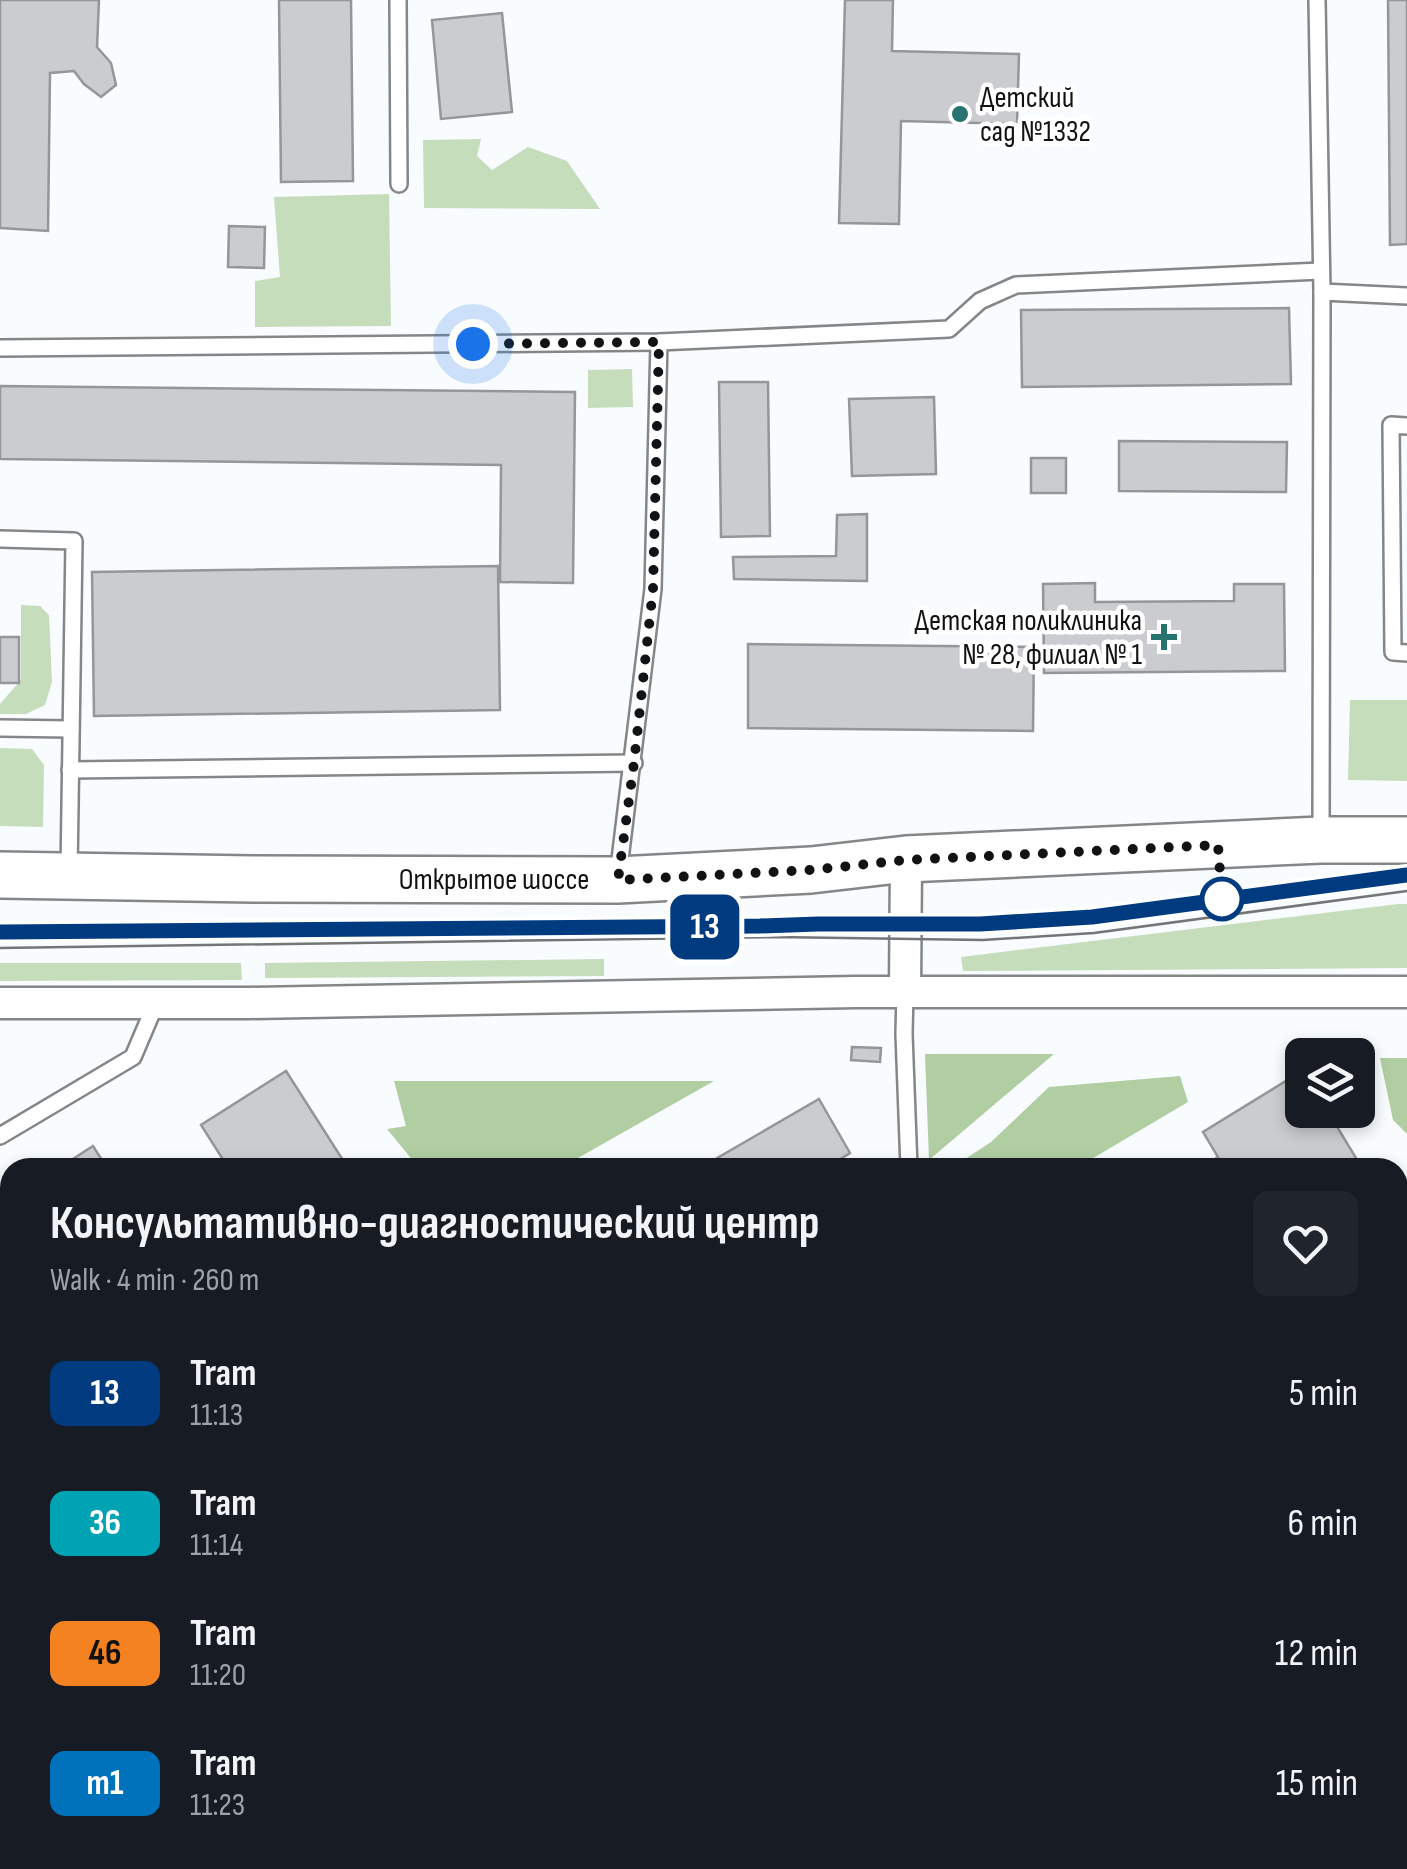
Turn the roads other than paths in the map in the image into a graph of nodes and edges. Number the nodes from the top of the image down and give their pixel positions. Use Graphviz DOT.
graph roads {
  1 [pos="398,0"];
  2 [pos="1317,0"];
  3 [pos="399,184"];
  4 [pos="1322,271"];
  5 [pos="1322,292"];
  6 [pos="1407,296"];
  7 [pos="659,342"];
  8 [pos="0,348"];
  9 [pos="1407,426"];
  10 [pos="0,539"];
  11 [pos="1407,652"];
  12 [pos="0,728"];
  13 [pos="71,729"];
  14 [pos="634,763"];
  15 [pos="70,770"];
  16 [pos="1320,840"];
  17 [pos="1407,840"];
  18 [pos="906,860"];
  19 [pos="0,875"];
  20 [pos="68,876"];
  21 [pos="618,880"];
  22 [pos="905,992"];
  23 [pos="1407,992"];
  24 [pos="156,1002"];
  25 [pos="0,1003"];
  26 [pos="0,1136"];
  27 [pos="909,1158"];
  1 -- 3 [label="lane"];
  2 -- 4 [label="lane"];
  4 -- 5 [label="lane"];
  4 -- 7 [label="lane"];
  5 -- 6 [label="lane"];
  5 -- 16 [label="lane"];
  7 -- 8 [label="lane"];
  7 -- 14 [label="lane"];
  9 -- 11 [label="lane"];
  10 -- 13 [label="lane"];
  12 -- 13 [label="lane"];
  13 -- 15 [label="lane"];
  14 -- 15 [label="lane"];
  14 -- 21 [label="lane"];
  15 -- 20 [label="lane"];
  16 -- 17 [label="street, Открытое шоссе"];
  16 -- 18 [label="street, Открытое шоссе"];
  18 -- 21 [label="street, Открытое шоссе"];
  18 -- 22 [label="street"];
  19 -- 20 [label="street, Открытое шоссе"];
  20 -- 21 [label="street, Открытое шоссе"];
  22 -- 23 [label="street"];
  22 -- 24 [label="street"];
  22 -- 27 [label="lane"];
  24 -- 25 [label="street"];
  24 -- 26 [label="lane"];
}
